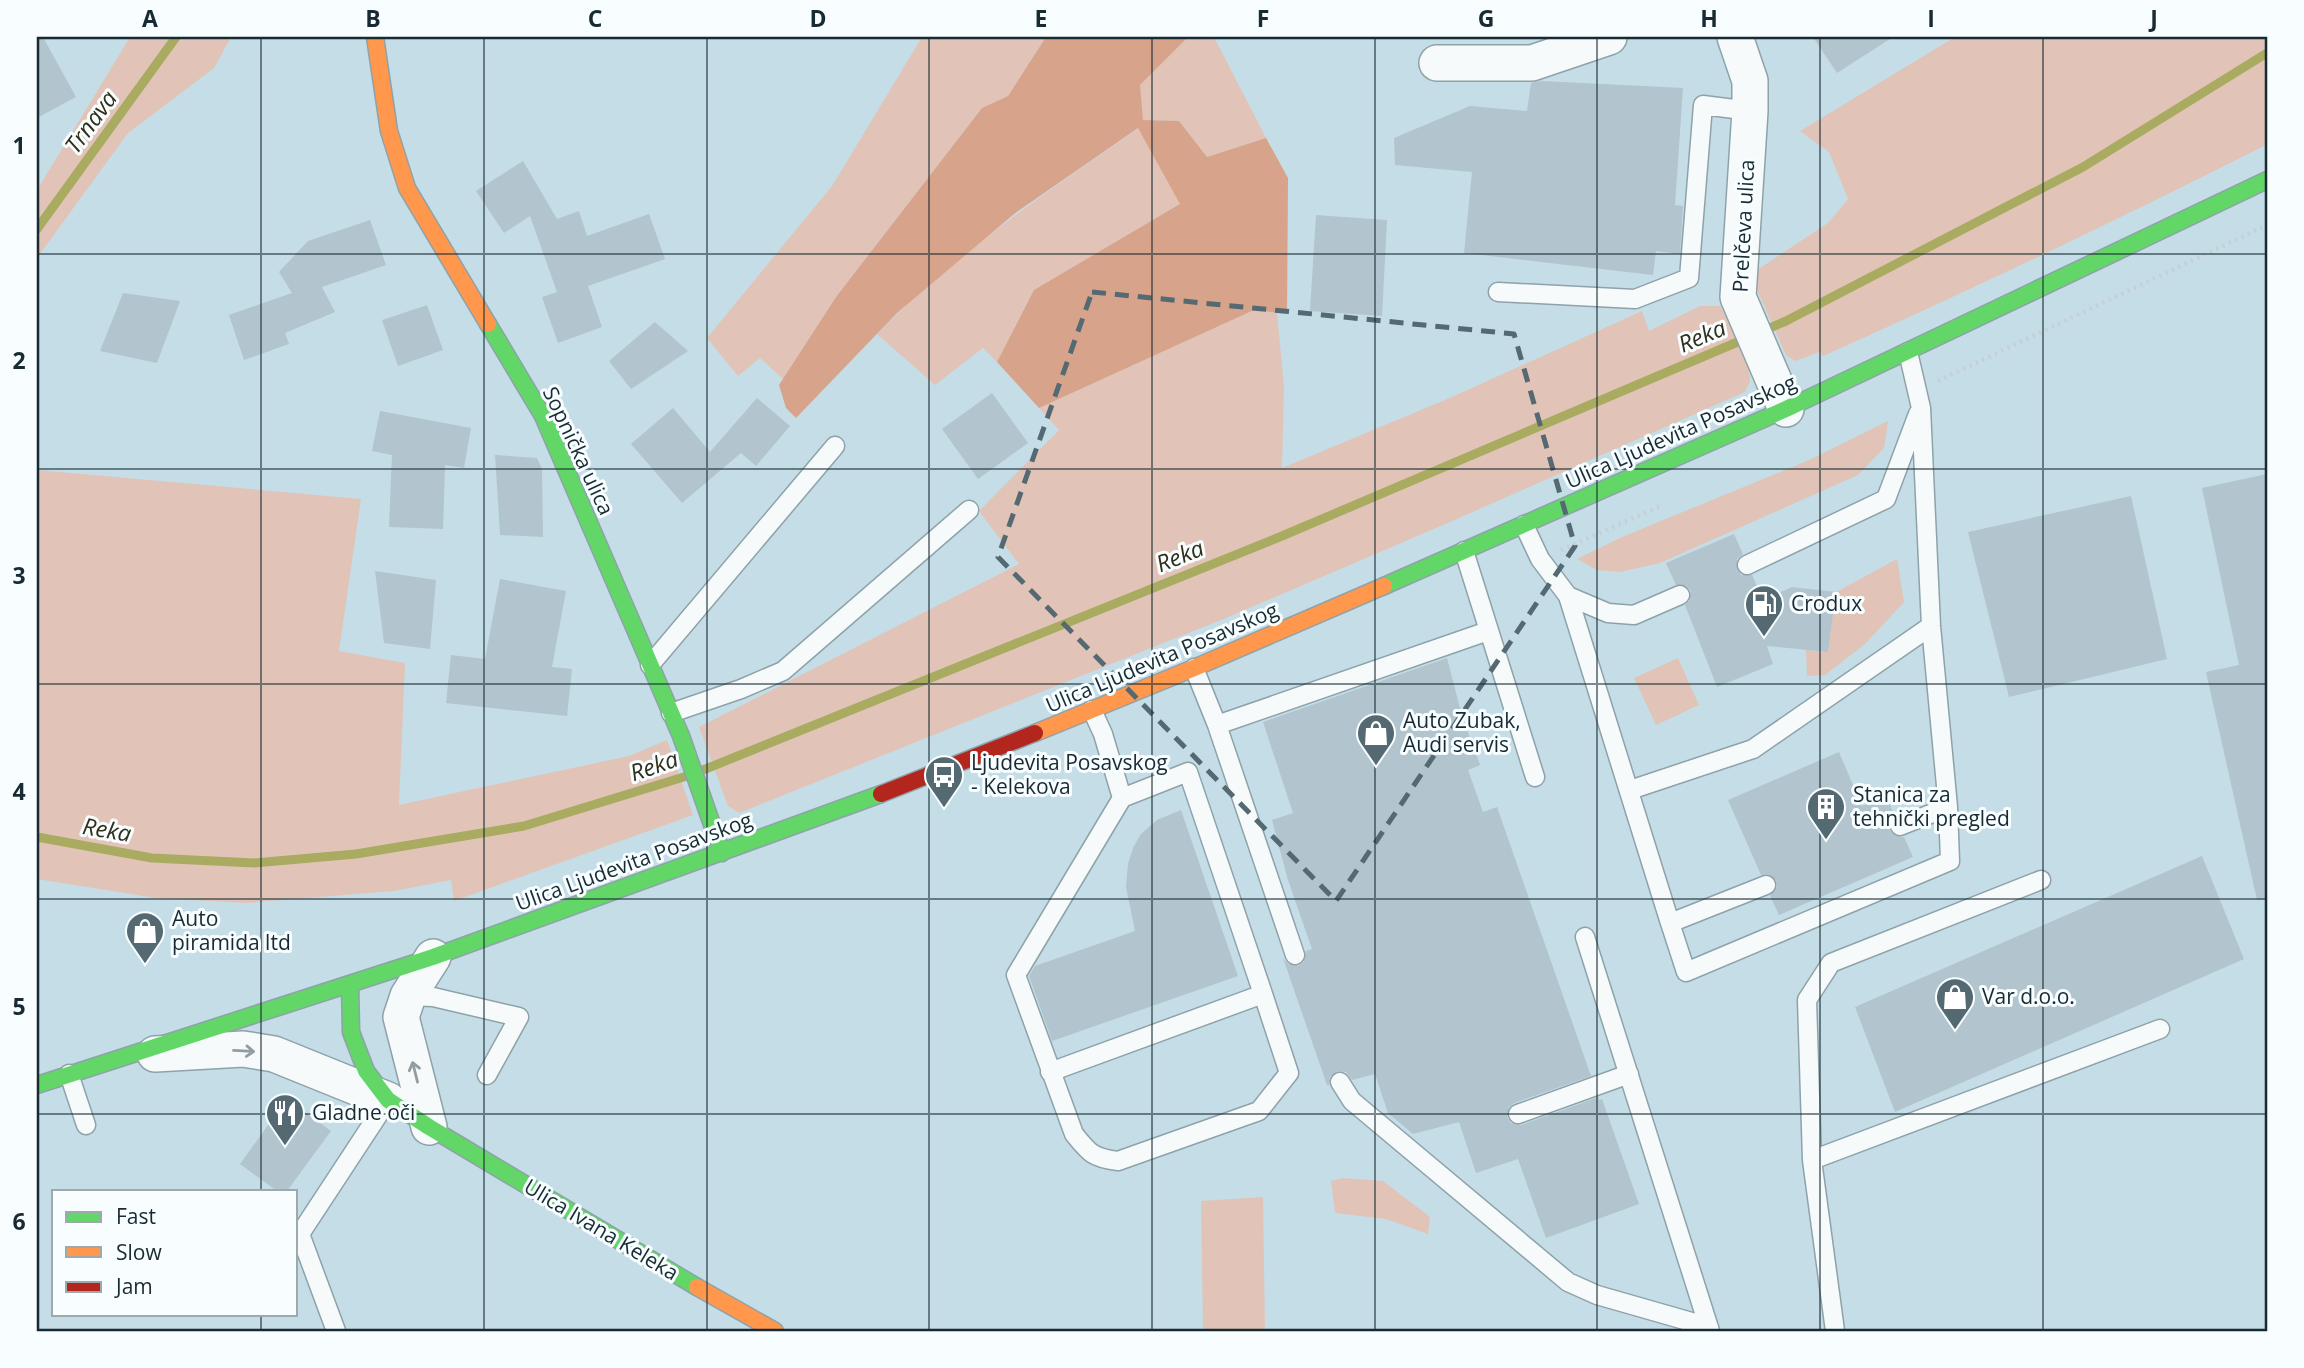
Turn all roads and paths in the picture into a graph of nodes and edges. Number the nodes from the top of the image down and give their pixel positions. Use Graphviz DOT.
graph roads {
  1 [pos="375,37"];
  2 [pos="1609,37"];
  3 [pos="1735,37"];
  4 [pos="1437,63"];
  5 [pos="1751,111"];
  6 [pos="2267,180"];
  7 [pos="2267,225"];
  8 [pos="1498,292"];
  9 [pos="1908,352"];
  10 [pos="1955,373"];
  11 [pos="1921,408"];
  12 [pos="1786,409"];
  13 [pos="835,446"];
  14 [pos="969,510"];
  15 [pos="1524,525"];
  16 [pos="1464,551"];
  17 [pos="1747,565"];
  18 [pos="1568,596"];
  19 [pos="1680,596"];
  20 [pos="1931,626"];
  21 [pos="1488,631"];
  22 [pos="650,666"];
  23 [pos="1194,668"];
  24 [pos="1092,710"];
  25 [pos="671,713"];
  26 [pos="1217,725"];
  27 [pos="1535,777"];
  28 [pos="1630,790"];
  29 [pos="1122,798"];
  30 [pos="1948,807"];
  31 [pos="1900,826"];
  32 [pos="722,853"];
  33 [pos="2041,880"];
  34 [pos="1766,885"];
  35 [pos="1670,923"];
  36 [pos="1586,937"];
  37 [pos="1296,955"];
  38 [pos="433,957"];
  39 [pos="350,984"];
  40 [pos="1263,993"];
  41 [pos="408,996"];
  42 [pos="2160,1029"];
  43 [pos="127,1055"];
  44 [pos="1050,1072"];
  45 [pos="69,1074"];
  46 [pos="1629,1074"];
  47 [pos="487,1075"];
  48 [pos="1340,1082"];
  49 [pos="37,1085"];
  50 [pos="388,1100"];
  51 [pos="1518,1114"];
  52 [pos="86,1125"];
  53 [pos="429,1127"];
  54 [pos="1812,1160"];
  55 [pos="298,1236"];
  56 [pos="1710,1329"];
  57 [pos="335,1331"];
  58 [pos="775,1331"];
  59 [pos="1835,1331"];
  1 -- 22 [label="main road, Sopnička ulica"];
  2 -- 4 [label="street"];
  3 -- 5 [label="street, Prelčeva ulica"];
  5 -- 8 [label="lane"];
  5 -- 12 [label="street, Prelčeva ulica"];
  6 -- 9 [label="main road, Ulica Ljudevita Posavskog"];
  7 -- 10 [label="path"];
  9 -- 11 [label="lane"];
  9 -- 12 [label="main road, Ulica Ljudevita Posavskog"];
  11 -- 17 [label="lane"];
  11 -- 20 [label="lane"];
  12 -- 15 [label="main road, Ulica Ljudevita Posavskog"];
  13 -- 22 [label="lane"];
  14 -- 25 [label="lane"];
  15 -- 16 [label="main road, Ulica Ljudevita Posavskog"];
  15 -- 18 [label="lane"];
  16 -- 21 [label="lane"];
  16 -- 23 [label="main road, Ulica Ljudevita Posavskog"];
  18 -- 19 [label="lane"];
  18 -- 28 [label="lane"];
  20 -- 28 [label="lane"];
  20 -- 30 [label="lane"];
  21 -- 26 [label="lane"];
  21 -- 27 [label="lane"];
  22 -- 25 [label="main road, Sopnička ulica"];
  23 -- 24 [label="main road, Ulica Ljudevita Posavskog"];
  23 -- 26 [label="lane"];
  24 -- 29 [label="lane"];
  24 -- 32 [label="main road, Ulica Ljudevita Posavskog"];
  25 -- 32 [label="main road, Sopnička ulica"];
  26 -- 37 [label="lane"];
  28 -- 35 [label="lane"];
  29 -- 40 [label="lane"];
  29 -- 44 [label="lane"];
  30 -- 31 [label="lane"];
  30 -- 35 [label="lane"];
  32 -- 38 [label="main road, Ulica Ljudevita Posavskog"];
  33 -- 54 [label="lane"];
  34 -- 35 [label="lane"];
  36 -- 46 [label="lane"];
  38 -- 39 [label="main road, Ulica Ljudevita Posavskog"];
  38 -- 41 [label="street"];
  39 -- 43 [label="main road, Ulica Ljudevita Posavskog"];
  39 -- 50 [label="main road, Ulica Ivana Keleka"];
  40 -- 44 [label="lane"];
  40 -- 44 [label="lane"];
  41 -- 47 [label="lane"];
  53 -- 41 [label="street, one-way"];
  42 -- 54 [label="lane"];
  43 -- 45 [label="main road, Ulica Ljudevita Posavskog"];
  43 -- 50 [label="street, Ulica Ivana Keleka, one-way"];
  45 -- 49 [label="main road, Ulica Ljudevita Posavskog"];
  45 -- 52 [label="lane"];
  46 -- 51 [label="lane"];
  46 -- 56 [label="lane"];
  48 -- 56 [label="lane"];
  50 -- 53 [label="main road, Ulica Ivana Keleka"];
  50 -- 55 [label="lane"];
  53 -- 58 [label="main road, Ulica Ivana Keleka"];
  54 -- 59 [label="lane"];
  55 -- 57 [label="lane"];
}
